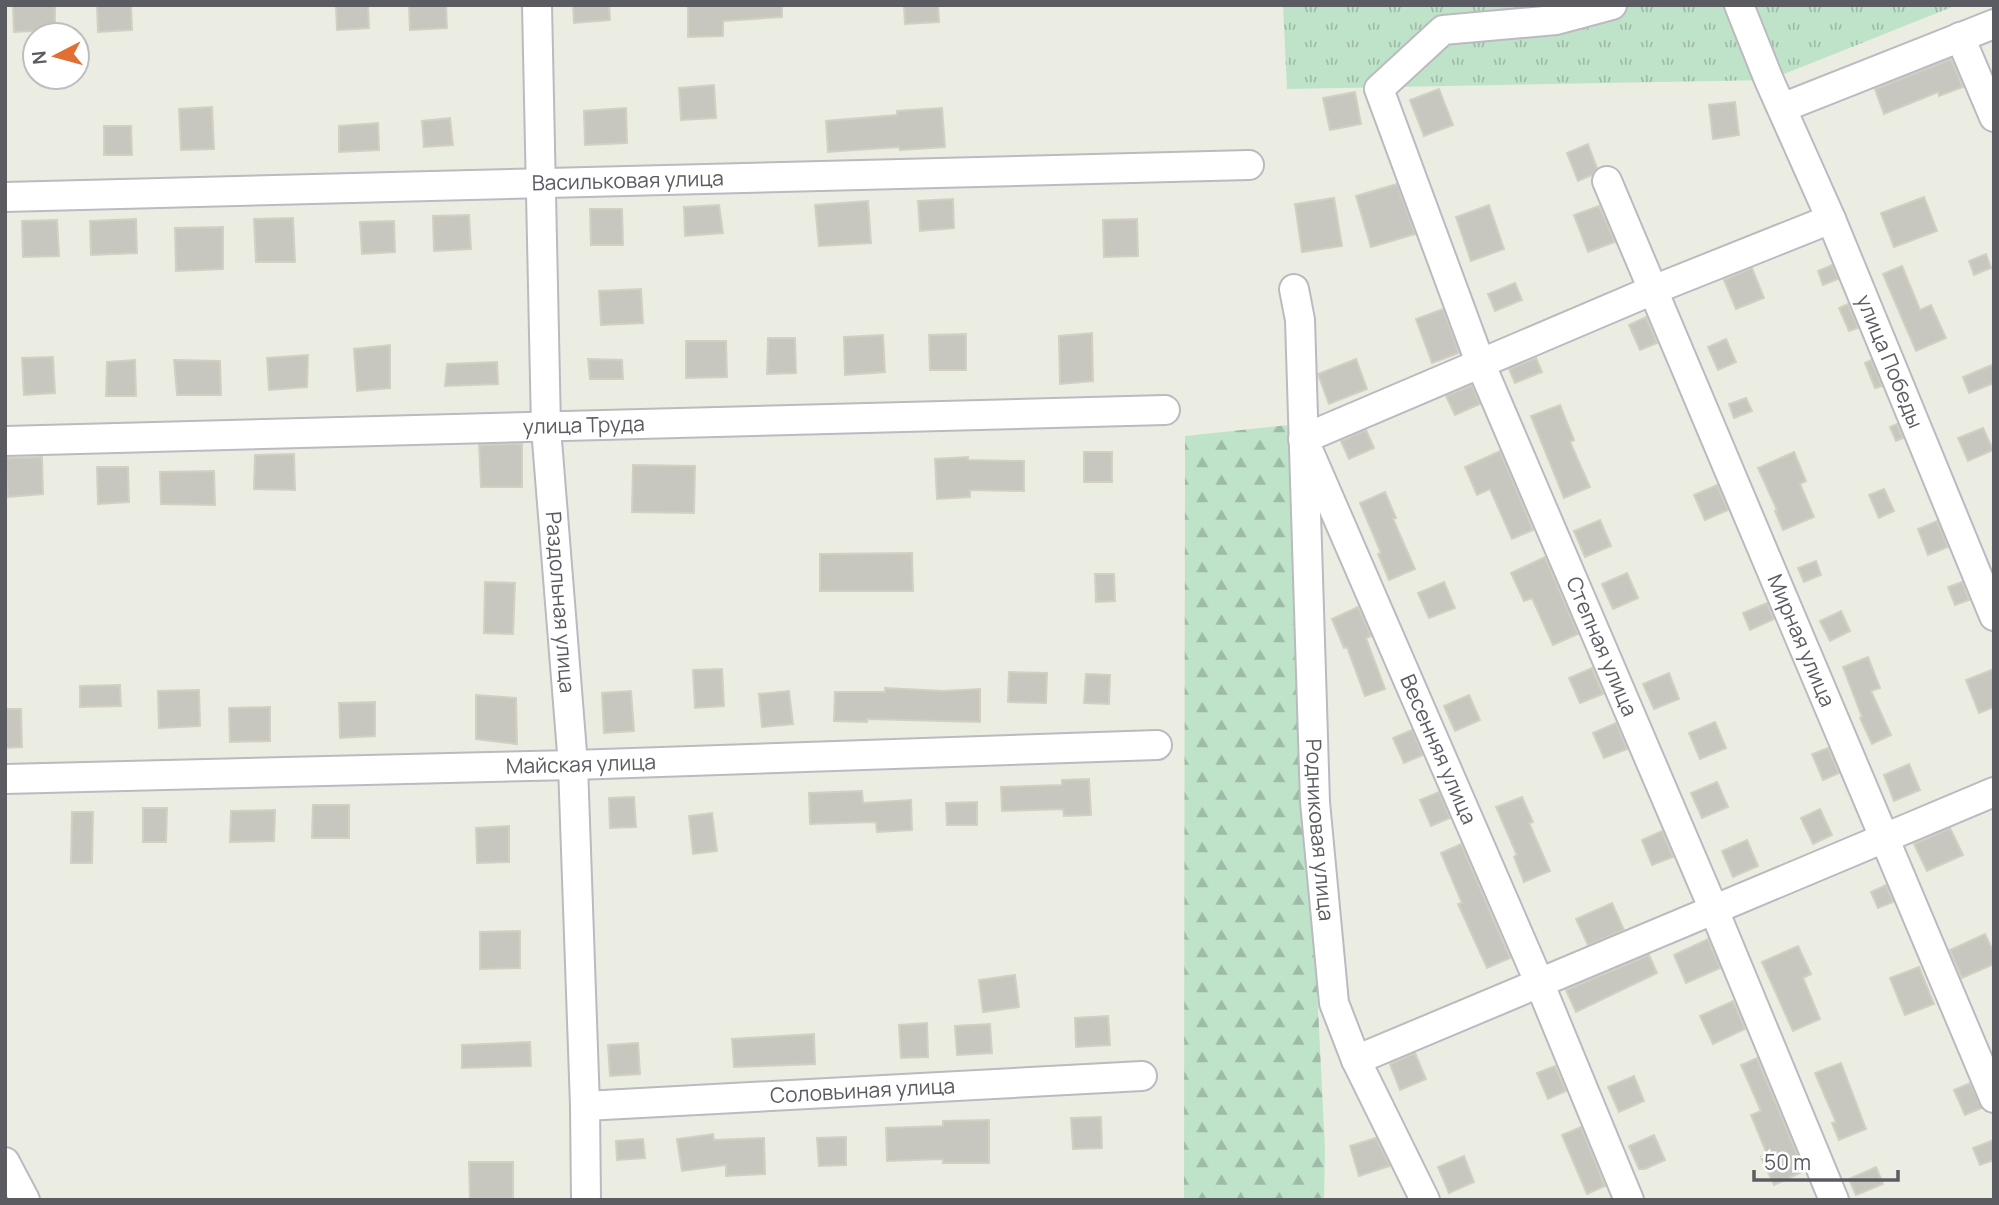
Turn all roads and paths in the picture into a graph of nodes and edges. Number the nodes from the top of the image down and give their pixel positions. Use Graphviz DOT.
graph roads {
  1 [pos="537,5"];
  2 [pos="1612,5"];
  3 [pos="1739,5"];
  4 [pos="1994,23"];
  5 [pos="1960,37"];
  6 [pos="1782,108"];
  7 [pos="1994,117"];
  8 [pos="1249,165"];
  9 [pos="1607,181"];
  10 [pos="541,184"];
  11 [pos="5,197"];
  12 [pos="1831,219"];
  13 [pos="1294,289"];
  14 [pos="1653,290"];
  15 [pos="1481,365"];
  16 [pos="1165,410"];
  17 [pos="546,428"];
  18 [pos="1303,439"];
  19 [pos="5,441"];
  20 [pos="1994,616"];
  21 [pos="1157,745"];
  22 [pos="573,765"];
  23 [pos="5,779"];
  24 [pos="1994,792"];
  25 [pos="1883,838"];
  26 [pos="1714,910"];
  27 [pos="1539,982"];
  28 [pos="1356,1060"];
  29 [pos="1142,1076"];
  30 [pos="1994,1098"];
  31 [pos="585,1106"];
  32 [pos="5,1162"];
  33 [pos="25,1200"];
  34 [pos="586,1200"];
  35 [pos="1425,1200"];
  36 [pos="1629,1200"];
  37 [pos="1834,1200"];
  1 -- 10 [label="street, Раздольная улица"];
  2 -- 15 [label="street, Степная улица"];
  3 -- 6 [label="street, улица Победы"];
  4 -- 5 [label="street"];
  5 -- 6 [label="street"];
  5 -- 7 [label="street"];
  6 -- 12 [label="street, улица Победы"];
  8 -- 10 [label="street, Васильковая улица"];
  9 -- 14 [label="street, Мирная улица"];
  10 -- 11 [label="street, Васильковая улица"];
  10 -- 17 [label="street, Раздольная улица"];
  12 -- 14 [label="street"];
  12 -- 20 [label="street, улица Победы"];
  13 -- 18 [label="street, Весенняя улица"];
  14 -- 15 [label="street"];
  14 -- 25 [label="street, Мирная улица"];
  15 -- 18 [label="street"];
  15 -- 26 [label="street, Степная улица"];
  16 -- 17 [label="street, улица Труда"];
  17 -- 19 [label="street, улица Труда"];
  17 -- 22 [label="street, Раздольная улица"];
  18 -- 27 [label="street, Весенняя улица"];
  18 -- 28 [label="street, Родниковая улица"];
  21 -- 22 [label="street, Майская улица"];
  22 -- 23 [label="street, Майская улица"];
  22 -- 31 [label="street, Раздольная улица"];
  24 -- 25 [label="street"];
  25 -- 26 [label="street"];
  25 -- 30 [label="street, Мирная улица"];
  26 -- 27 [label="street"];
  26 -- 37 [label="street, Степная улица"];
  27 -- 28 [label="street"];
  27 -- 36 [label="street, Весенняя улица"];
  28 -- 35 [label="street, Родниковая улица"];
  29 -- 31 [label="street, Соловьиная улица"];
  31 -- 34 [label="street, Раздольная улица"];
  32 -- 33 [label="street"];
}
